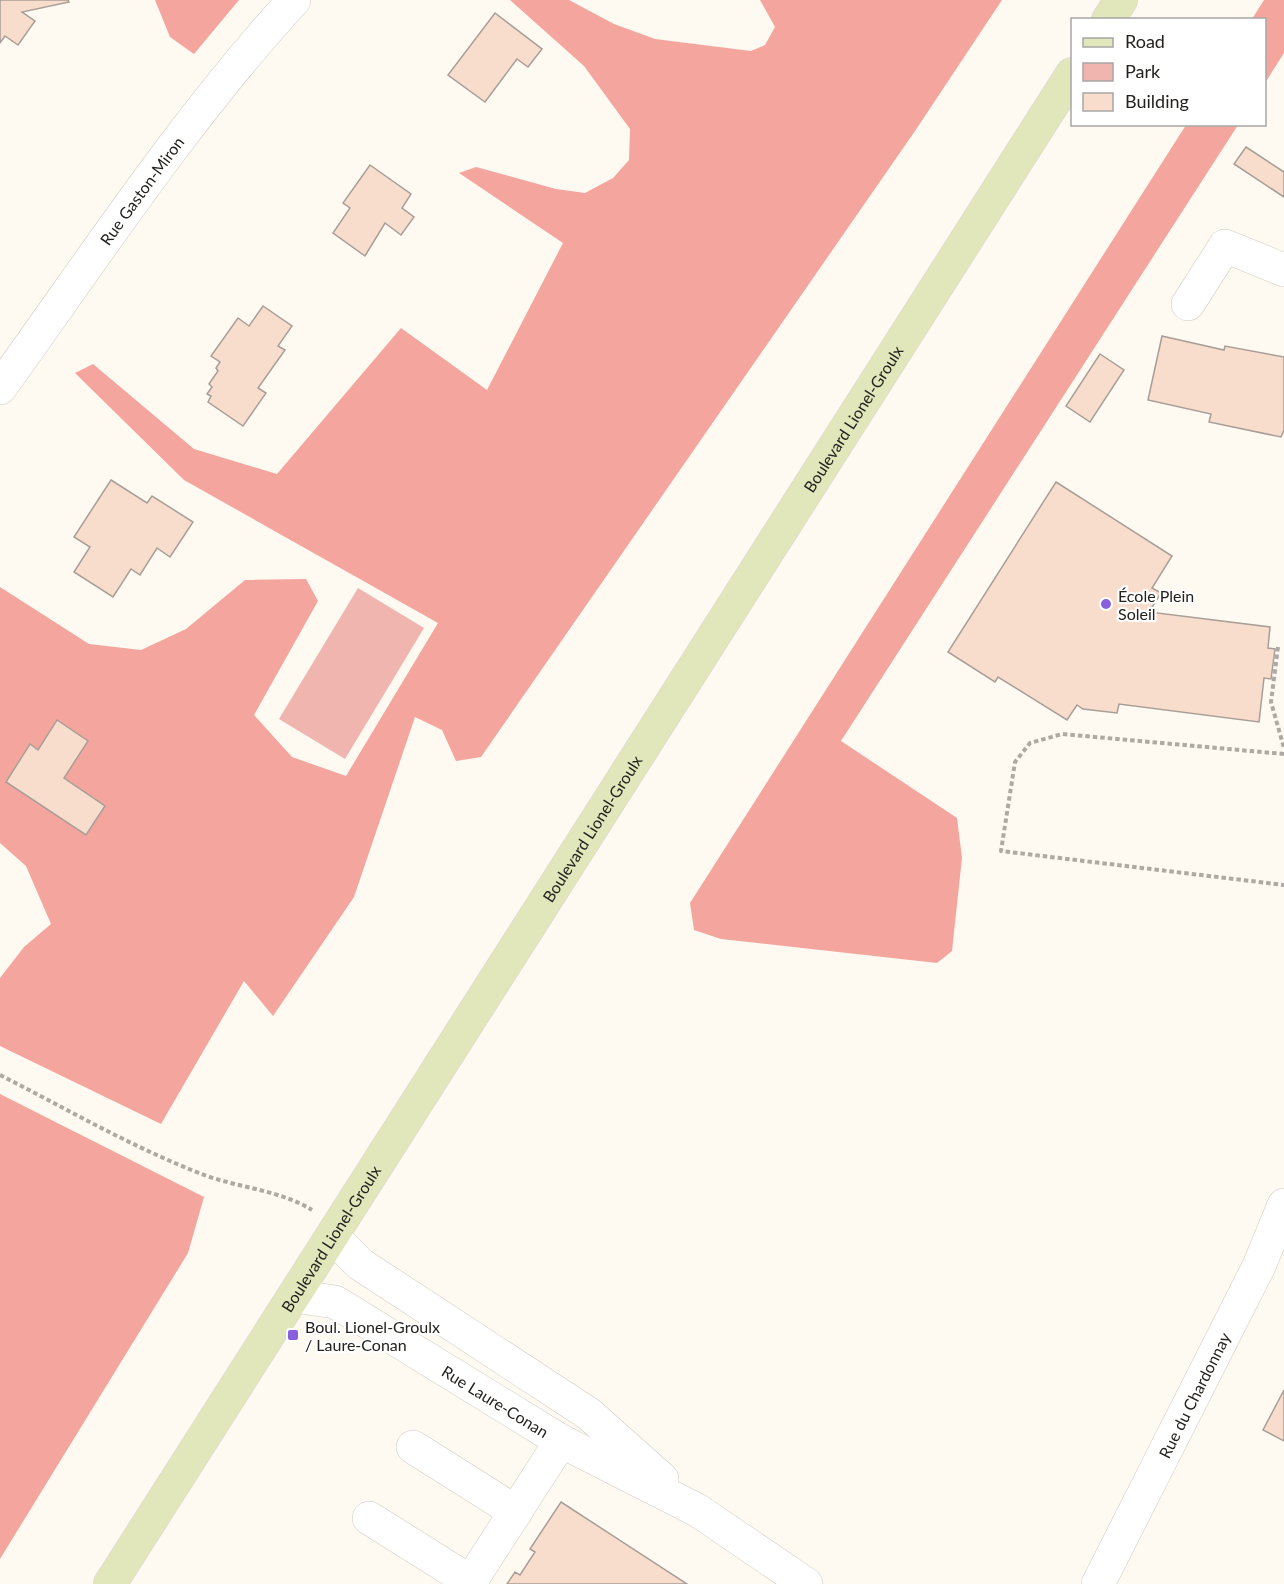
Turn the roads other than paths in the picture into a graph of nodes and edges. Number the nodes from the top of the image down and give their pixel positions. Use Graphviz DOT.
graph roads {
  1 [pos="294,0"];
  2 [pos="1121,0"];
  3 [pos="1109,18"];
  4 [pos="1071,77"];
  5 [pos="1284,270"];
  6 [pos="1188,304"];
  7 [pos="0,388"];
  8 [pos="1280,1227"];
  9 [pos="336,1231"];
  10 [pos="294,1296"];
  11 [pos="561,1441"];
  12 [pos="413,1447"];
  13 [pos="697,1510"];
  14 [pos="516,1512"];
  15 [pos="369,1518"];
  16 [pos="470,1583"];
  17 [pos="110,1584"];
  18 [pos="806,1584"];
  19 [pos="1098,1584"];
  1 -- 7 [label="street, Rue Gaston-Miron"];
  2 -- 3 [label="main road"];
  4 -- 9 [label="main road, Boulevard Lionel-Groulx"];
  5 -- 6 [label="street"];
  8 -- 19 [label="street, Rue du Chardonnay"];
  9 -- 10 [label="main road, Boulevard Lionel-Groulx"];
  9 -- 13 [label="street, Rue Laure-Conan"];
  10 -- 11 [label="street, Rue Laure-Conan"];
  10 -- 17 [label="main road, Boulevard Lionel-Groulx"];
  11 -- 13 [label="street, Rue Laure-Conan"];
  11 -- 14 [label="street"];
  12 -- 14 [label="street"];
  13 -- 18 [label="street, Rue Laure-Conan"];
  14 -- 16 [label="street"];
  15 -- 16 [label="street"];
}
